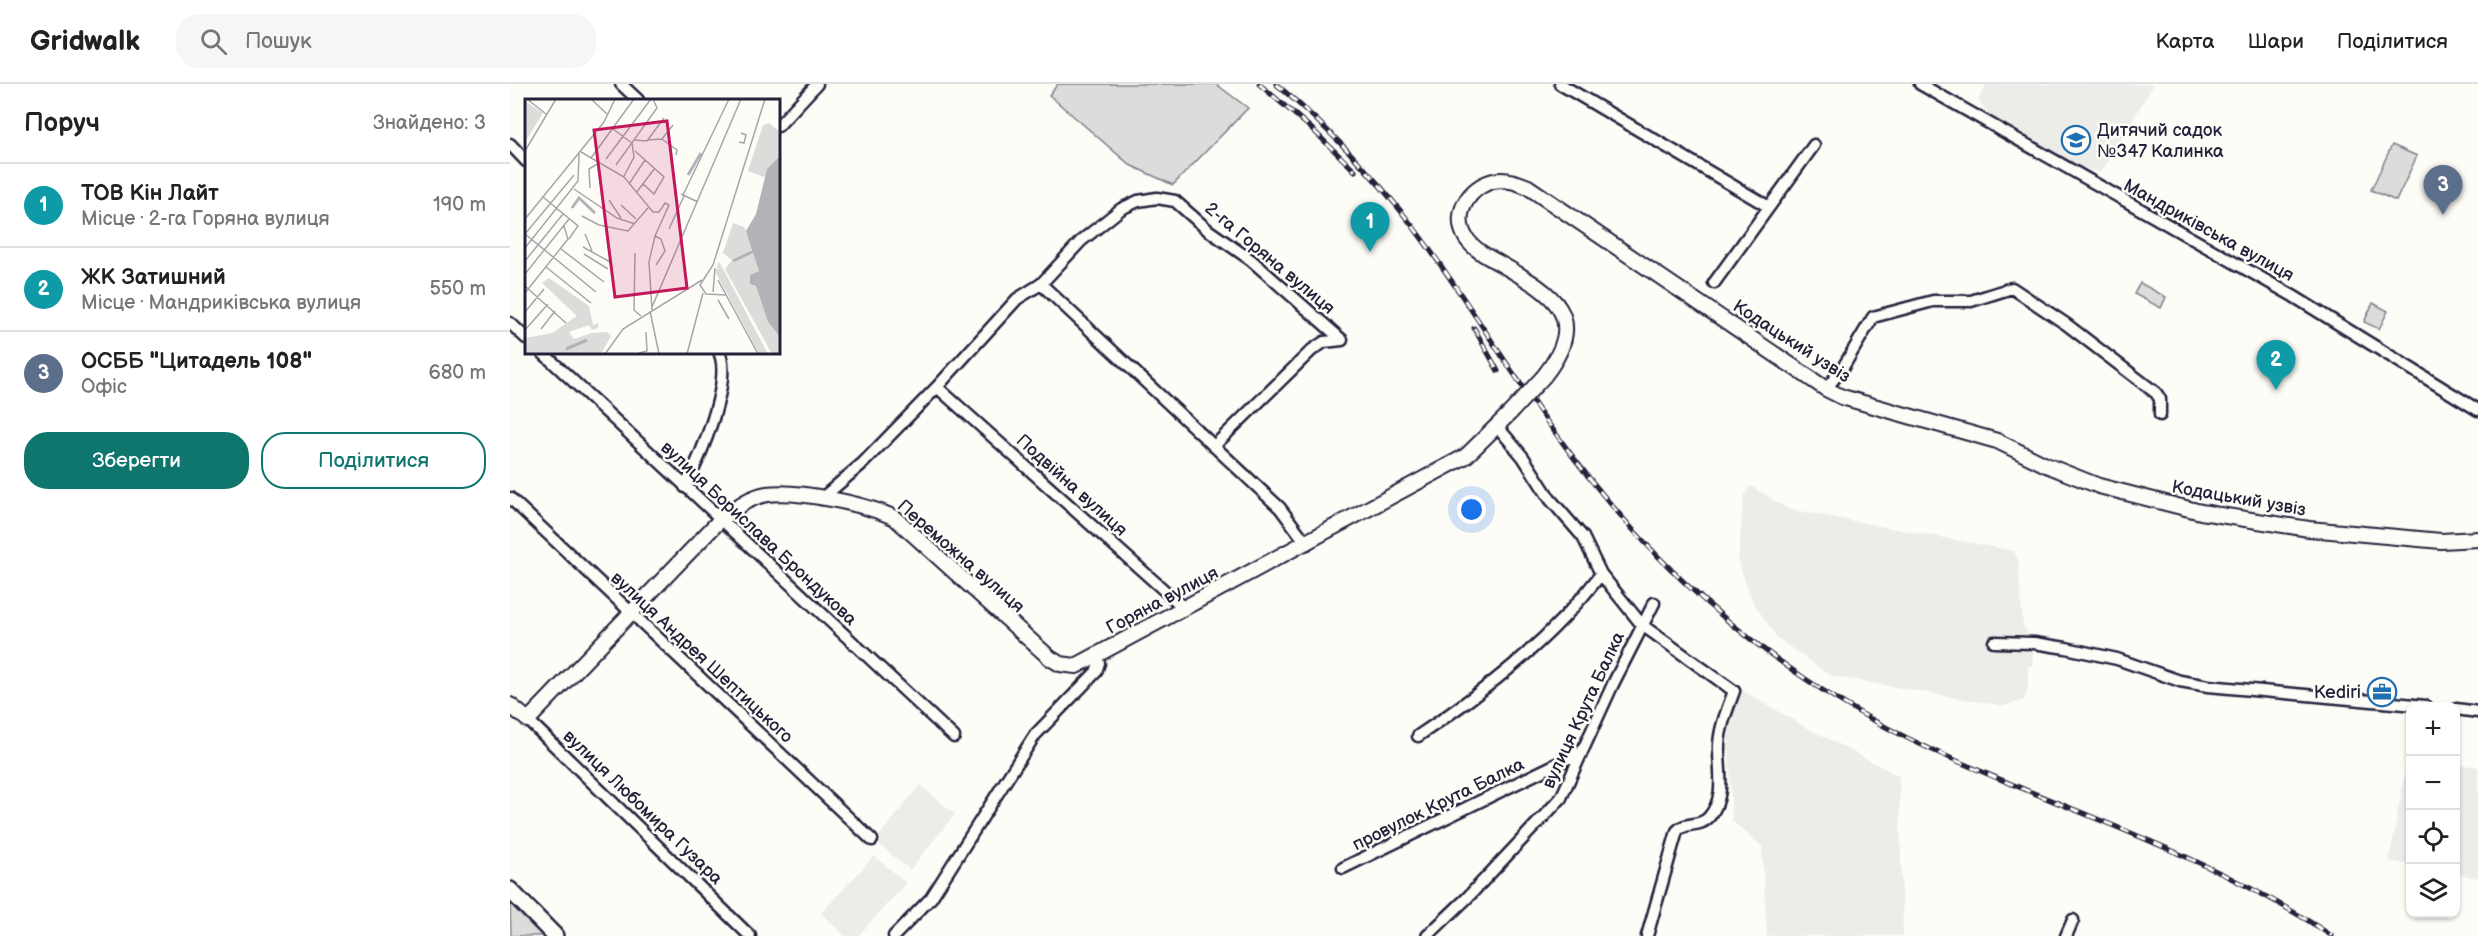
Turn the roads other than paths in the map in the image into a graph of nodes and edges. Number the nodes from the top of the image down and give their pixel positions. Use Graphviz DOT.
graph roads {
  1 [pos="621,84"];
  2 [pos="817,84"];
  3 [pos="1560,84"];
  4 [pos="1920,84"];
  5 [pos="637,99"];
  6 [pos="780,124"];
  7 [pos="510,144"];
  8 [pos="1814,145"];
  9 [pos="525,160"];
  10 [pos="1769,207"];
  11 [pos="1714,283"];
  12 [pos="1041,284"];
  13 [pos="510,322"];
  14 [pos="525,337"];
  15 [pos="544,354"];
  16 [pos="719,354"];
  17 [pos="937,387"];
  18 [pos="1826,389"];
  19 [pos="2478,410"];
  20 [pos="1510,412"];
  21 [pos="2160,416"];
  22 [pos="1497,426"];
  23 [pos="1214,446"];
  24 [pos="685,487"];
  25 [pos="510,498"];
  26 [pos="820,499"];
  27 [pos="722,518"];
  28 [pos="2478,539"];
  29 [pos="1307,544"];
  30 [pos="1601,574"];
  31 [pos="1654,603"];
  32 [pos="1184,608"];
  33 [pos="631,613"];
  34 [pos="1642,625"];
  35 [pos="1994,642"];
  36 [pos="1096,656"];
  37 [pos="2406,704"];
  38 [pos="510,705"];
  39 [pos="2460,710"];
  40 [pos="2478,712"];
  41 [pos="528,720"];
  42 [pos="1418,736"];
  43 [pos="954,737"];
  44 [pos="1579,753"];
  45 [pos="872,840"];
  46 [pos="1343,868"];
  47 [pos="510,890"];
  48 [pos="2073,920"];
  49 [pos="904,931"];
  50 [pos="555,936"];
  51 [pos="750,936"];
  52 [pos="894,936"];
  53 [pos="1427,936"];
  54 [pos="1647,936"];
  55 [pos="2066,936"];
  1 -- 5 [label="street"];
  2 -- 6 [label="street"];
  3 -- 10 [label="street"];
  4 -- 19 [label="street, Мандриківська вулиця"];
  7 -- 9 [label="street"];
  8 -- 10 [label="street"];
  10 -- 11 [label="street"];
  12 -- 17 [label="street, 2-га Горяна вулиця"];
  12 -- 23 [label="street"];
  12 -- 23 [label="street, 2-га Горяна вулиця"];
  13 -- 14 [label="street"];
  15 -- 24 [label="street, вулиця Борислава Брондукова"];
  16 -- 24 [label="street"];
  17 -- 26 [label="street, 2-га Горяна вулиця"];
  17 -- 32 [label="street, Подвійна вулиця"];
  18 -- 20 [label="street, Кодацький узвіз, bridge"];
  18 -- 21 [label="street"];
  18 -- 28 [label="street, Кодацький узвіз"];
  20 -- 22 [label="street, Горяна вулиця"];
  22 -- 29 [label="street, Горяна вулиця"];
  22 -- 30 [label="street"];
  23 -- 29 [label="street"];
  24 -- 27 [label="street, вулиця Борислава Брондукова"];
  25 -- 33 [label="street, вулиця Андрея Шептицького"];
  26 -- 27 [label="street, Переможна вулиця"];
  26 -- 36 [label="street, Переможна вулиця"];
  27 -- 33 [label="street, Переможна вулиця"];
  27 -- 43 [label="street, вулиця Борислава Брондукова"];
  29 -- 32 [label="street, Горяна вулиця"];
  30 -- 34 [label="street"];
  30 -- 42 [label="street"];
  31 -- 34 [label="street, вулиця Крута Балка"];
  32 -- 36 [label="street, Горяна вулиця"];
  33 -- 41 [label="street, Переможна вулиця"];
  33 -- 45 [label="street, вулиця Андрея Шептицького"];
  34 -- 44 [label="street, вулиця Крута Балка"];
  34 -- 54 [label="street"];
  35 -- 37 [label="street"];
  36 -- 49 [label="street, Горяна вулиця"];
  38 -- 41 [label="street, вулиця Любомира Гузара"];
  39 -- 40 [label="street"];
  41 -- 51 [label="street, вулиця Любомира Гузара"];
  44 -- 46 [label="street, провулок Крута Балка"];
  44 -- 53 [label="street, вулиця Крута Балка"];
  47 -- 50 [label="main road"];
  48 -- 55 [label="street"];
  49 -- 52 [label="street, Горяна вулиця"];
}
